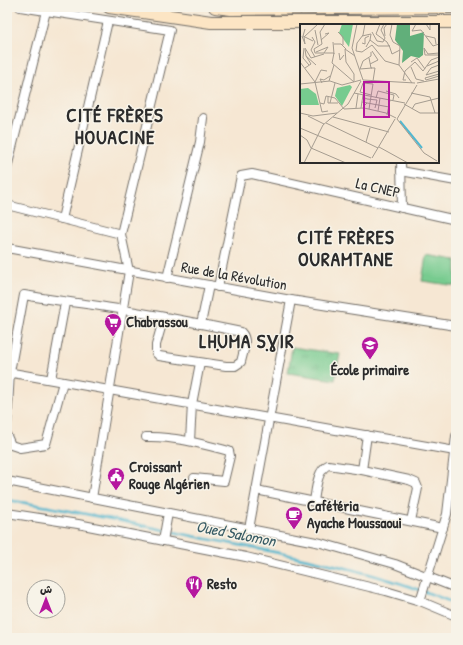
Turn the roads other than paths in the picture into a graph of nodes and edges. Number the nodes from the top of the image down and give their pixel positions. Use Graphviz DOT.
graph roads {
  1 [pos="20,7"];
  2 [pos="109,7"];
  3 [pos="214,7"];
  4 [pos="456,7"];
  5 [pos="46,11"];
  6 [pos="174,16"];
  7 [pos="108,21"];
  8 [pos="456,22"];
  9 [pos="397,24"];
  10 [pos="170,30"];
  11 [pos="203,118"];
  12 [pos="401,163"];
  13 [pos="7,168"];
  14 [pos="401,171"];
  15 [pos="456,181"];
  16 [pos="7,205"];
  17 [pos="402,208"];
  18 [pos="62,219"];
  19 [pos="456,220"];
  20 [pos="121,234"];
  21 [pos="7,248"];
  22 [pos="129,271"];
  23 [pos="167,278"];
  24 [pos="210,285"];
  25 [pos="218,287"];
  26 [pos="290,300"];
  27 [pos="65,303"];
  28 [pos="122,309"];
  29 [pos="164,317"];
  30 [pos="201,324"];
  31 [pos="456,326"];
  32 [pos="200,363"];
  33 [pos="8,372"];
  34 [pos="50,380"];
  35 [pos="63,382"];
  36 [pos="109,390"];
  37 [pos="192,404"];
  38 [pos="269,418"];
  39 [pos="7,425"];
  40 [pos="367,435"];
  41 [pos="7,436"];
  42 [pos="456,436"];
  43 [pos="146,438"];
  44 [pos="190,441"];
  45 [pos="455,450"];
  46 [pos="362,470"];
  47 [pos="194,478"];
  48 [pos="7,481"];
  49 [pos="256,490"];
  50 [pos="92,498"];
  51 [pos="314,501"];
  52 [pos="7,513"];
  53 [pos="167,515"];
  54 [pos="411,521"];
  55 [pos="443,528"];
  56 [pos="249,529"];
  57 [pos="163,538"];
  58 [pos="428,577"];
  59 [pos="456,588"];
  60 [pos="420,601"];
  61 [pos="456,616"];
  1 -- 5 [label="street"];
  2 -- 6 [label="main road"];
  3 -- 4 [label="main road"];
  5 -- 7 [label="street"];
  5 -- 13 [label="street"];
  6 -- 9 [label="main road"];
  6 -- 10 [label="street"];
  7 -- 10 [label="street"];
  7 -- 18 [label="street"];
  8 -- 9 [label="main road"];
  10 -- 20 [label="street"];
  11 -- 23 [label="street"];
  12 -- 14 [label="street"];
  14 -- 15 [label="street"];
  14 -- 17 [label="street"];
  16 -- 18 [label="street"];
  17 -- 19 [label="street, La CNEP"];
  17 -- 25 [label="street, La CNEP"];
  18 -- 20 [label="street"];
  20 -- 22 [label="street"];
  21 -- 22 [label="street, Rue de la Révolution"];
  22 -- 23 [label="street, Rue de la Révolution"];
  22 -- 28 [label="street"];
  23 -- 24 [label="street, Rue de la Révolution"];
  24 -- 25 [label="street, Rue de la Révolution"];
  24 -- 30 [label="street"];
  25 -- 26 [label="street, Rue de la Révolution"];
  26 -- 31 [label="street, Rue de la Révolution"];
  26 -- 38 [label="street"];
  27 -- 28 [label="street"];
  27 -- 33 [label="street"];
  27 -- 34 [label="street"];
  28 -- 29 [label="street"];
  28 -- 36 [label="street"];
  29 -- 30 [label="street"];
  29 -- 32 [label="street"];
  30 -- 32 [label="street"];
  32 -- 37 [label="street"];
  33 -- 34 [label="street"];
  33 -- 39 [label="street"];
  34 -- 35 [label="street"];
  35 -- 36 [label="street"];
  35 -- 41 [label="street"];
  36 -- 37 [label="street"];
  36 -- 50 [label="street"];
  37 -- 38 [label="street"];
  37 -- 44 [label="street"];
  38 -- 40 [label="street"];
  38 -- 49 [label="street"];
  40 -- 45 [label="street"];
  40 -- 46 [label="street"];
  42 -- 45 [label="street"];
  43 -- 44 [label="street"];
  44 -- 47 [label="street"];
  45 -- 55 [label="street"];
  46 -- 51 [label="street"];
  46 -- 54 [label="street"];
  48 -- 50 [label="street"];
  49 -- 51 [label="street"];
  49 -- 56 [label="street"];
  50 -- 53 [label="street"];
  51 -- 54 [label="street"];
  52 -- 57 [label="street"];
  53 -- 56 [label="street"];
  53 -- 57 [label="street"];
  54 -- 55 [label="street"];
  55 -- 58 [label="street"];
  56 -- 58 [label="street"];
  57 -- 60 [label="street"];
  58 -- 59 [label="street"];
  58 -- 60 [label="street"];
  60 -- 61 [label="street"];
}
